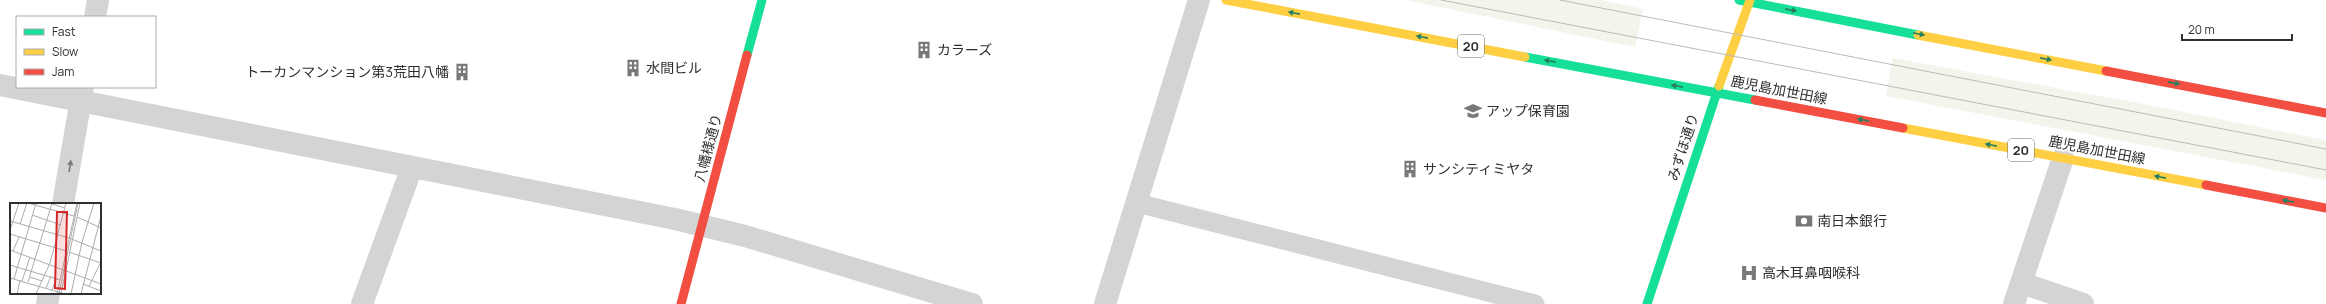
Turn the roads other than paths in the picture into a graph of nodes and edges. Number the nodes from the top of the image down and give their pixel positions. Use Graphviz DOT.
graph roads {
  1 [pos="98,0"];
  2 [pos="762,0"];
  3 [pos="1198,0"];
  4 [pos="1226,0"];
  5 [pos="1739,0"];
  6 [pos="1749,1"];
  7 [pos="95,16"];
  8 [pos="0,85"];
  9 [pos="16,87"];
  10 [pos="27,88"];
  11 [pos="1716,93"];
  12 [pos="81,94"];
  13 [pos="2326,113"];
  14 [pos="2063,158"];
  15 [pos="412,167"];
  16 [pos="64,203"];
  17 [pos="1137,203"];
  18 [pos="2326,208"];
  19 [pos="701,226"];
  20 [pos="2022,283"];
  21 [pos="49,294"];
  22 [pos="47,304"];
  23 [pos="362,304"];
  24 [pos="681,304"];
  25 [pos="972,304"];
  26 [pos="1105,304"];
  27 [pos="1534,304"];
  28 [pos="1646,304"];
  29 [pos="2014,304"];
  30 [pos="2083,304"];
  1 -- 7 [label="street"];
  2 -- 19 [label="main road, 八幡様通り"];
  3 -- 17 [label="street"];
  11 -- 4 [label="main road, 鹿児島加世田線 / 20, one-way"];
  5 -- 6 [label="main road"];
  6 -- 11 [label="main road, みずほ通り"];
  6 -- 13 [label="main road, one-way"];
  8 -- 9 [label="street"];
  10 -- 12 [label="street"];
  14 -- 11 [label="main road, 鹿児島加世田線 / 20, one-way"];
  11 -- 28 [label="main road, みずほ通り"];
  12 -- 15 [label="street"];
  16 -- 12 [label="street, one-way"];
  18 -- 14 [label="main road, 鹿児島加世田線 / 20, one-way"];
  14 -- 20 [label="street"];
  15 -- 19 [label="street"];
  15 -- 23 [label="street"];
  17 -- 26 [label="street"];
  17 -- 27 [label="lane"];
  19 -- 24 [label="main road, 八幡様通り"];
  19 -- 25 [label="street"];
  20 -- 29 [label="street"];
  20 -- 30 [label="street"];
  21 -- 22 [label="street"];
}
